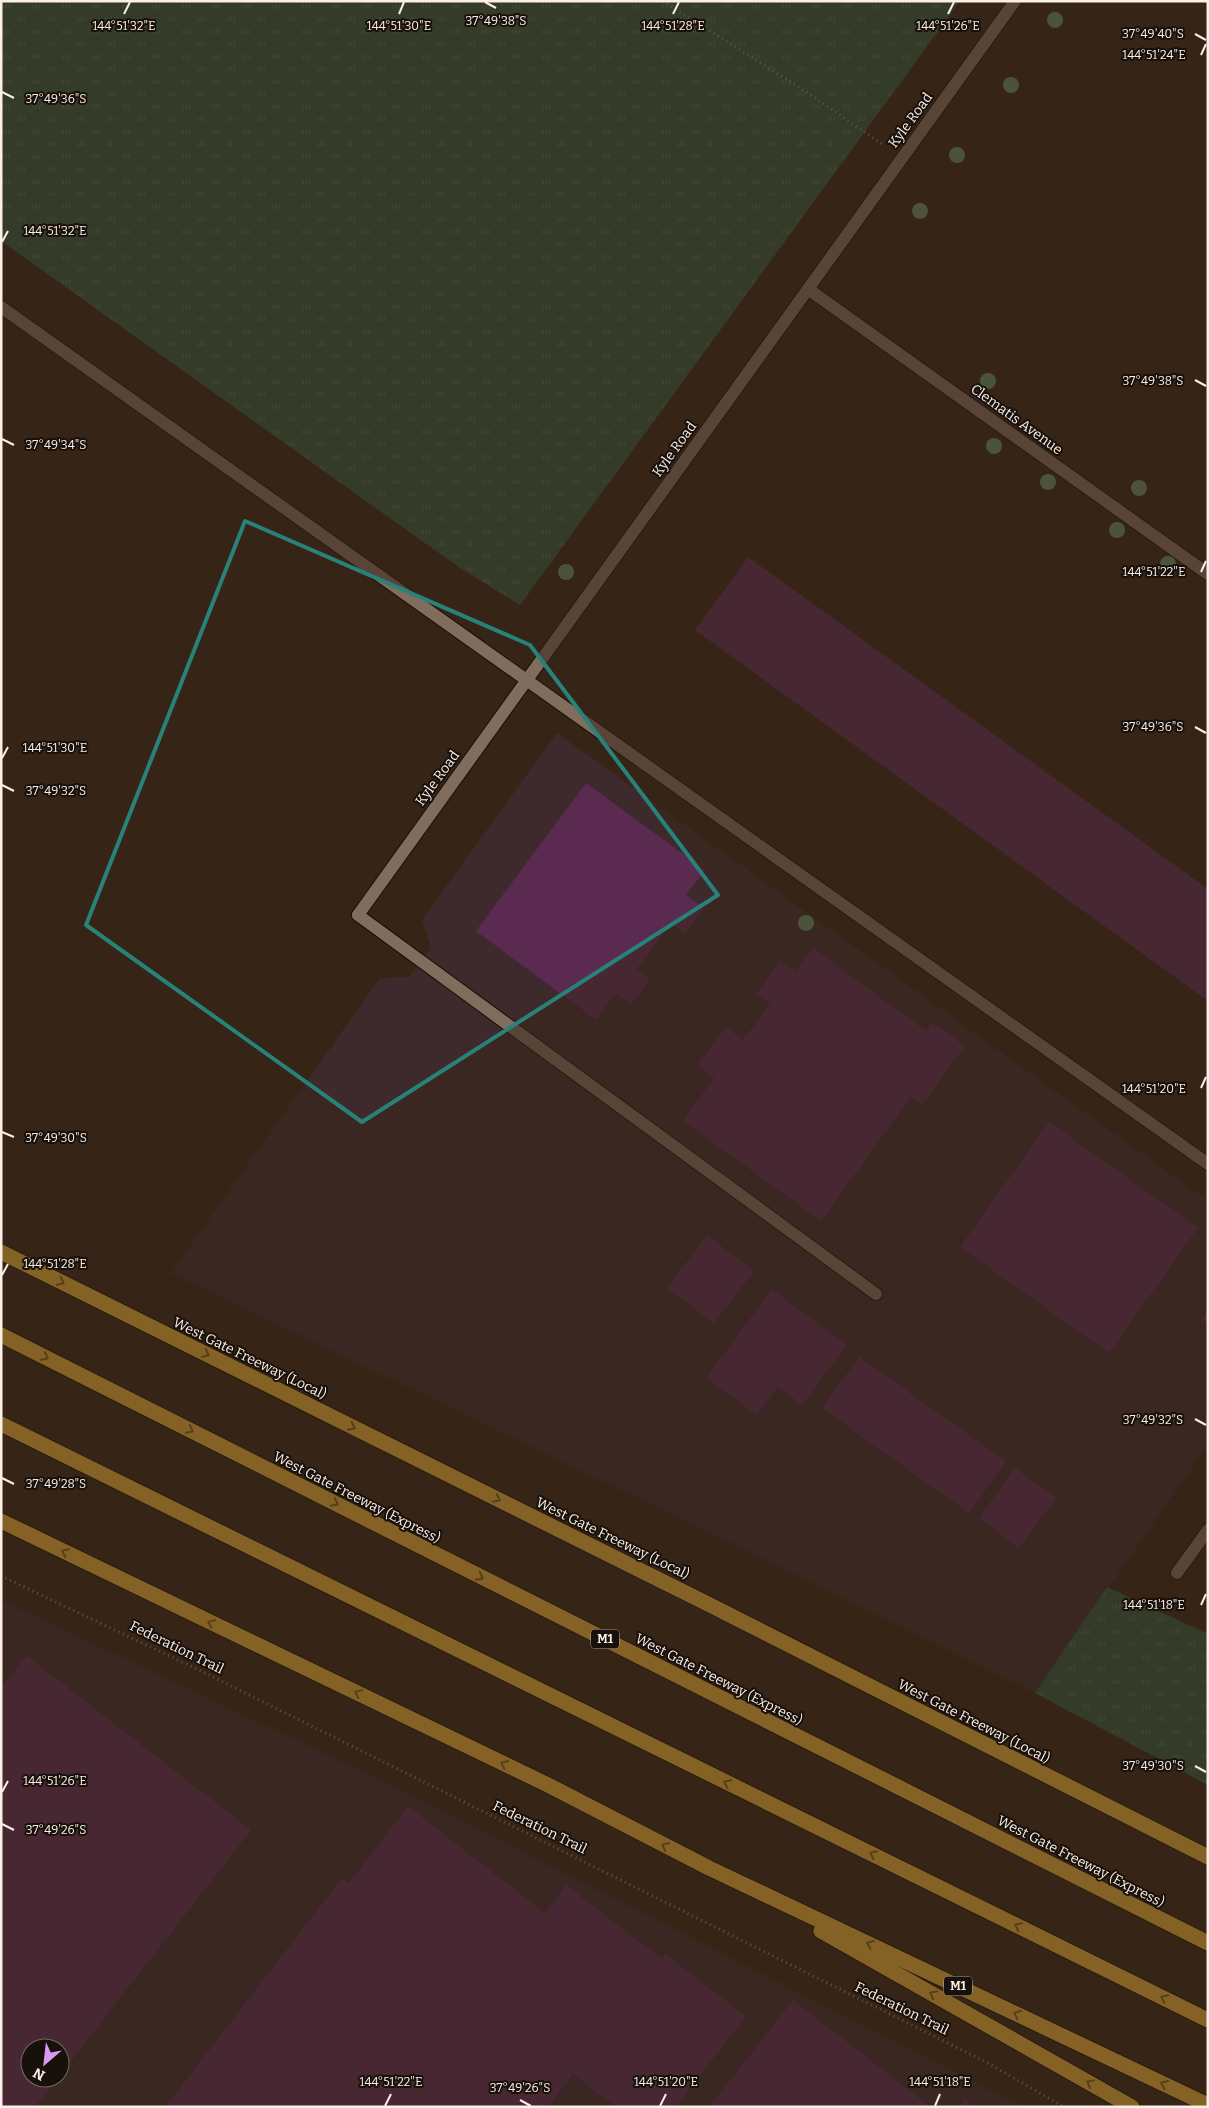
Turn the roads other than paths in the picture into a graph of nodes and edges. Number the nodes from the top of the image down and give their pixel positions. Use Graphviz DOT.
graph roads {
  1 [pos="1015,1"];
  2 [pos="808,288"];
  3 [pos="1,307"];
  4 [pos="1208,574"];
  5 [pos="526,680"];
  6 [pos="1208,1164"];
  7 [pos="1,1252"];
  8 [pos="876,1294"];
  9 [pos="1,1335"];
  10 [pos="1,1424"];
  11 [pos="1,1521"];
  12 [pos="1208,1530"];
  13 [pos="1177,1573"];
  14 [pos="1208,1857"];
  15 [pos="709,1868"];
  16 [pos="1208,1943"];
  17 [pos="1208,2020"];
  18 [pos="1208,2105"];
  19 [pos="1132,2107"];
  1 -- 2 [label="street, Kyle Road"];
  2 -- 4 [label="street, Clematis Avenue"];
  2 -- 5 [label="street, Kyle Road"];
  3 -- 5 [label="street"];
  5 -- 6 [label="street"];
  5 -- 8 [label="street, Kyle Road"];
  7 -- 14 [label="highway, West Gate Freeway (Local), one-way"];
  9 -- 16 [label="highway, West Gate Freeway (Express) / M1, one-way"];
  17 -- 10 [label="highway, one-way"];
  15 -- 11 [label="highway, M1, one-way"];
  12 -- 13 [label="street"];
  18 -- 15 [label="highway, M1, one-way"];
  19 -- 15 [label="highway, one-way"];
}
